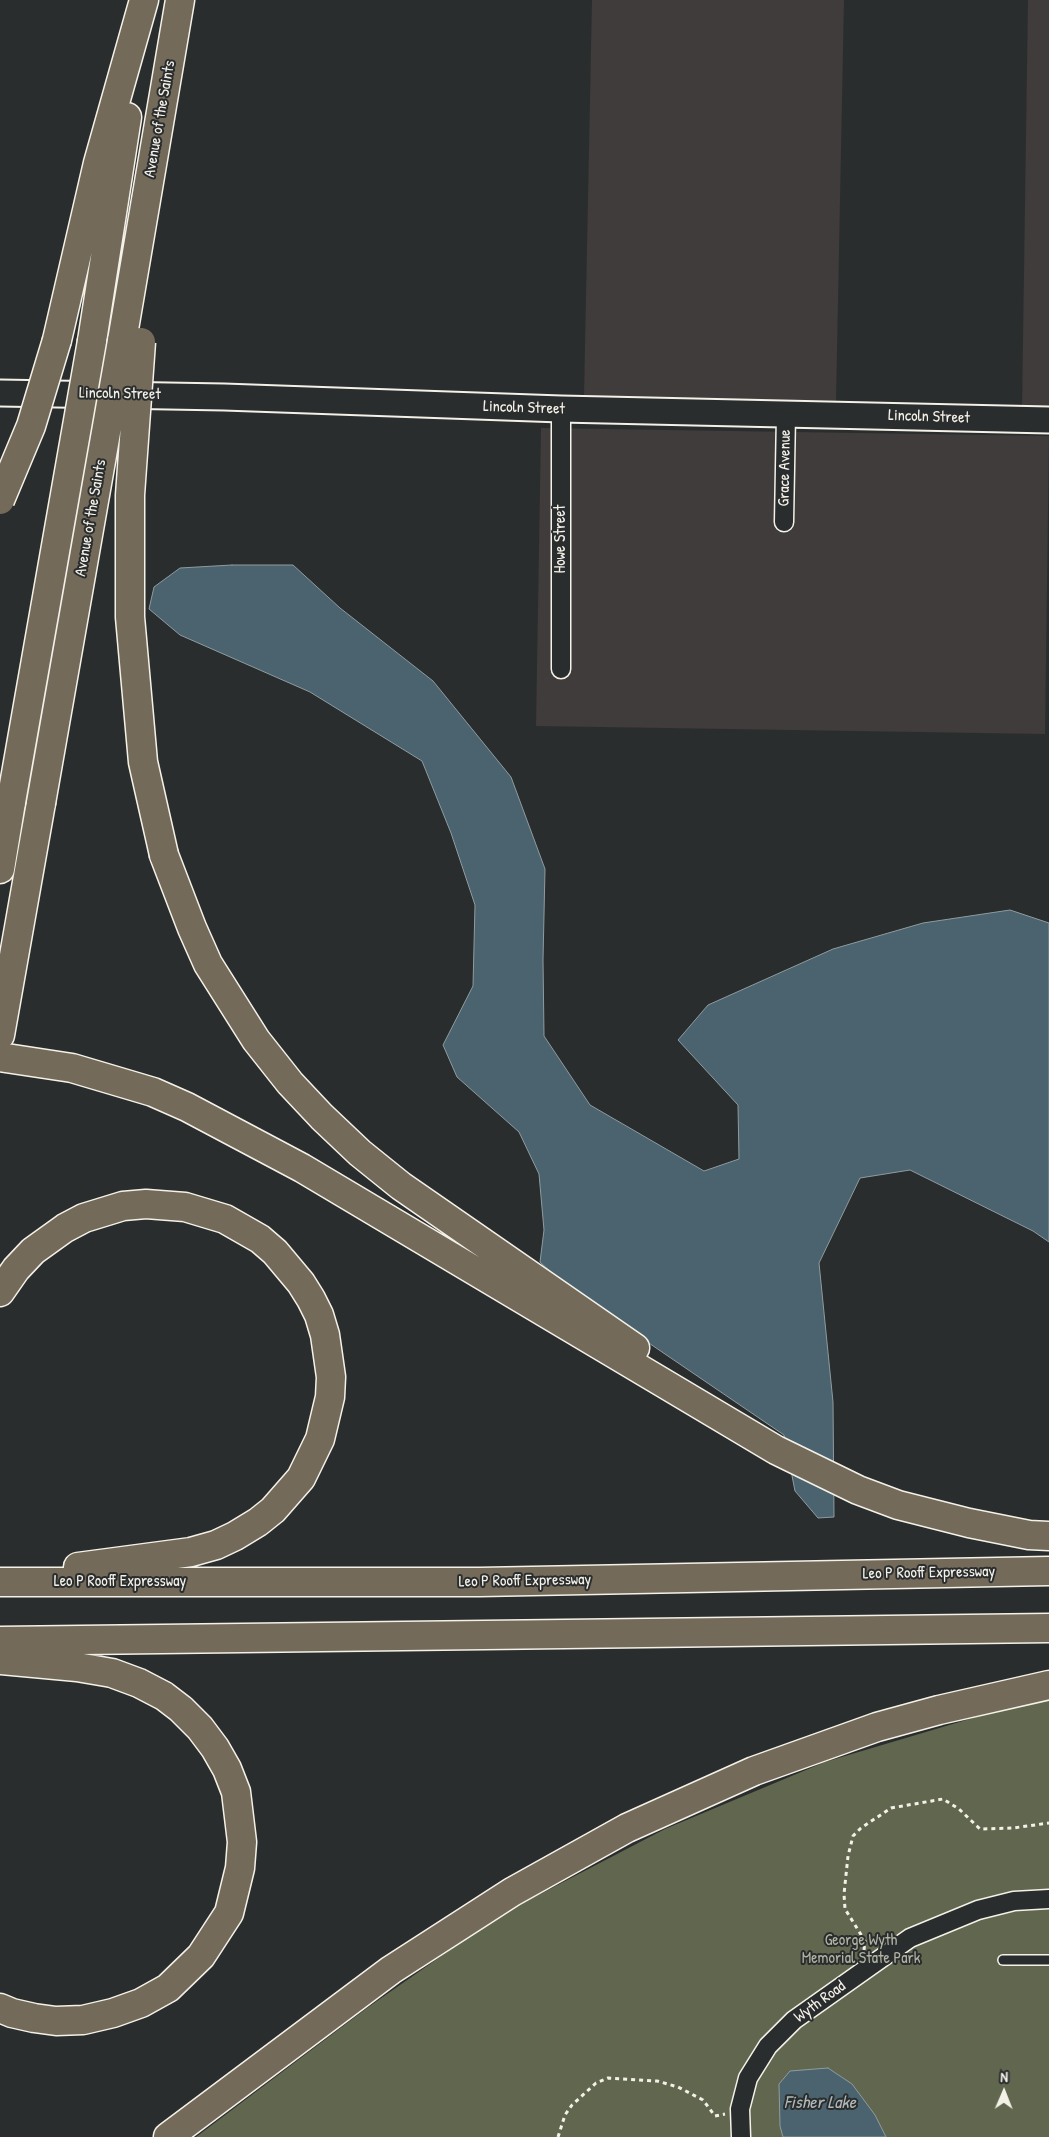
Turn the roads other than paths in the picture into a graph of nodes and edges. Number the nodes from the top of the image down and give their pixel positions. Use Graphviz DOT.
graph roads {
  1 [pos="145,0"];
  2 [pos="182,0"];
  3 [pos="132,341"];
  4 [pos="0,393"];
  5 [pos="561,410"];
  6 [pos="786,414"];
  7 [pos="1049,420"];
  8 [pos="0,500"];
  9 [pos="784,522"];
  10 [pos="561,668"];
  11 [pos="0,869"];
  12 [pos="0,1035"];
  13 [pos="0,1057"];
  14 [pos="0,1292"];
  15 [pos="776,1450"];
  16 [pos="1049,1536"];
  17 [pos="1049,1570"];
  18 [pos="0,1576"];
  19 [pos="0,1582"];
  20 [pos="1049,1628"];
  21 [pos="0,1641"];
  22 [pos="0,1660"];
  23 [pos="1049,1684"];
  24 [pos="1049,1899"];
  25 [pos="1003,1960"];
  26 [pos="1049,1960"];
  27 [pos="0,2008"];
  28 [pos="168,2137"];
  29 [pos="741,2137"];
  1 -- 8 [label="highway, bridge"];
  1 -- 11 [label="highway, Avenue of the Saints, bridge"];
  2 -- 3 [label="highway, Avenue of the Saints"];
  3 -- 12 [label="highway, Avenue of the Saints, bridge"];
  3 -- 15 [label="highway, bridge"];
  4 -- 5 [label="main road, Lincoln Street"];
  5 -- 6 [label="main road, Lincoln Street"];
  5 -- 10 [label="street, Howe Street"];
  6 -- 7 [label="main road, Lincoln Street"];
  6 -- 9 [label="street, Grace Avenue"];
  13 -- 15 [label="highway"];
  14 -- 18 [label="highway"];
  15 -- 16 [label="highway"];
  17 -- 19 [label="highway, Leo P Rooff Expressway"];
  20 -- 21 [label="highway"];
  22 -- 27 [label="highway"];
  23 -- 28 [label="highway"];
  24 -- 29 [label="street, Wyth Road"];
  25 -- 26 [label="lane"];
}
